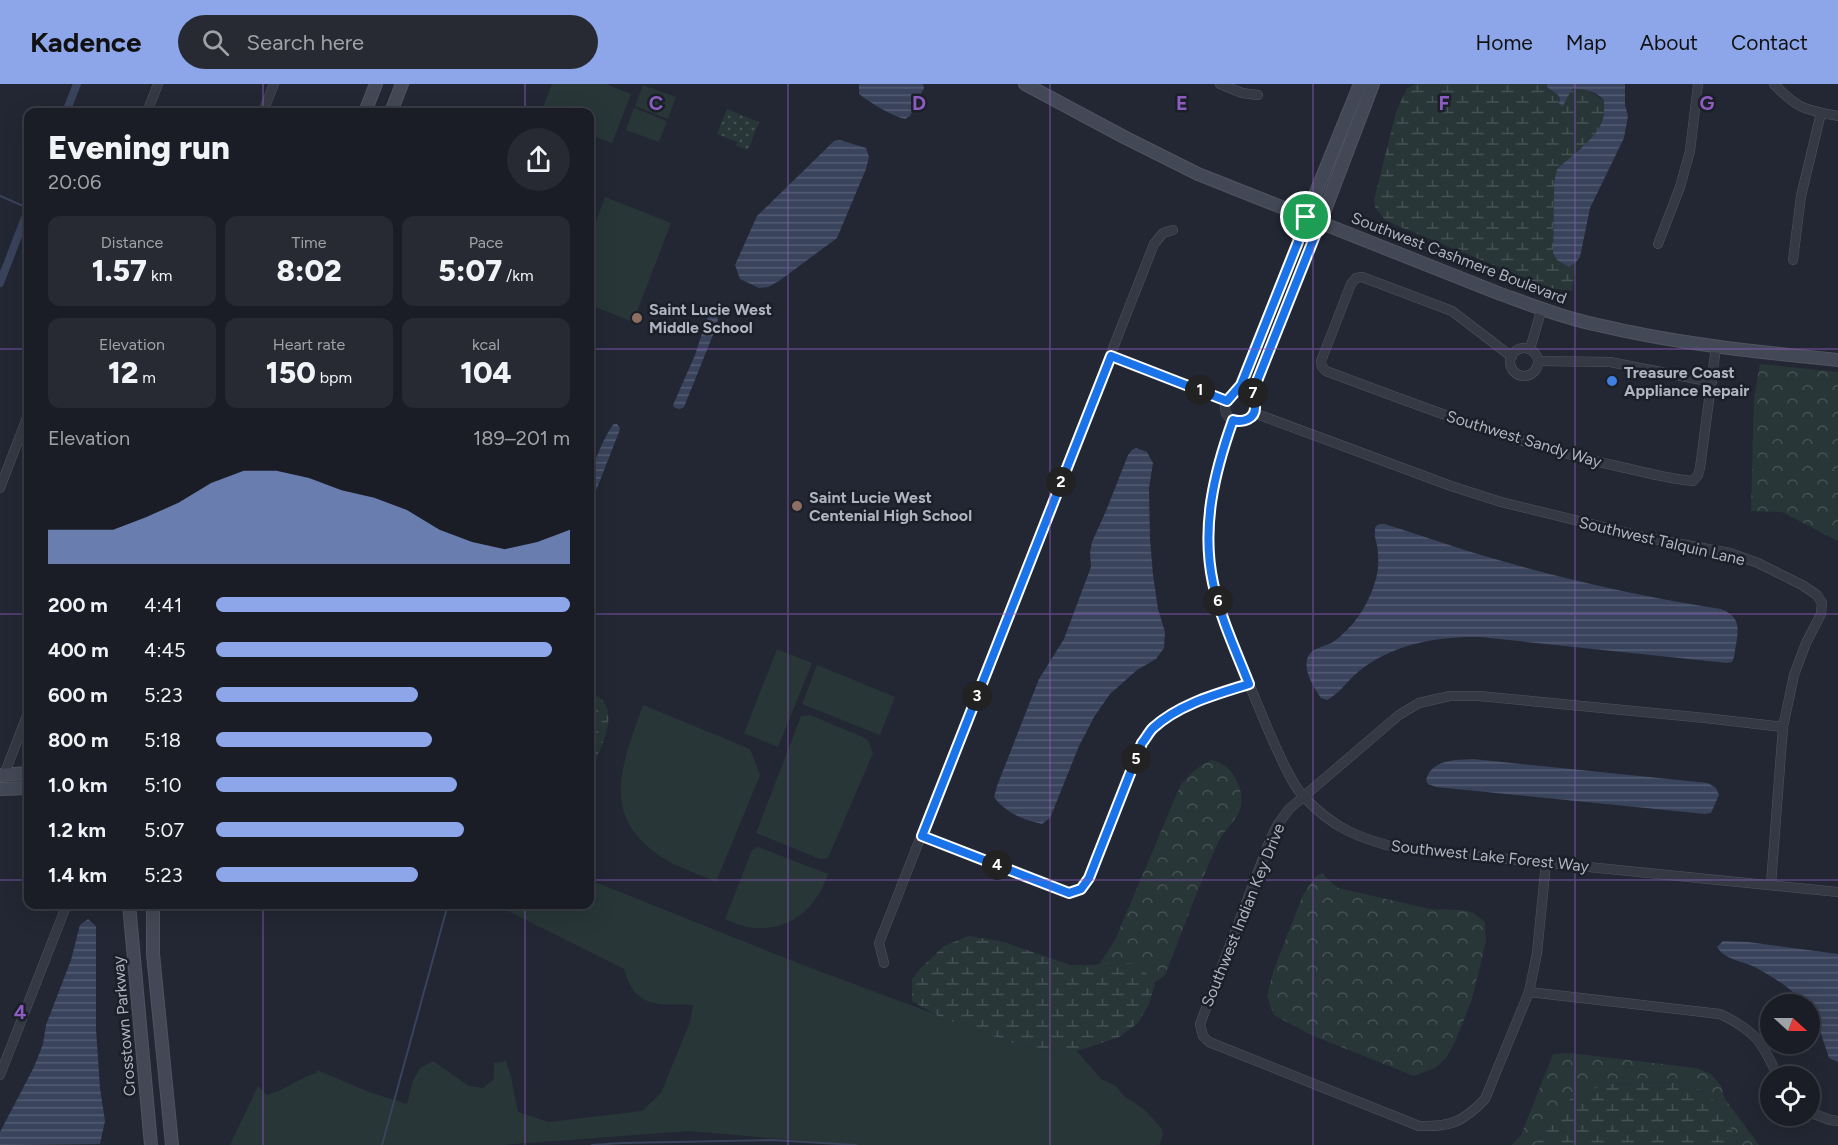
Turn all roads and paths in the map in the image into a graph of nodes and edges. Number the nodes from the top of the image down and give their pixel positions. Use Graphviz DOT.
graph roads {
  1 [pos="158,84"];
  2 [pos="274,84"];
  3 [pos="376,84"];
  4 [pos="402,84"];
  5 [pos="1024,84"];
  6 [pos="1220,84"];
  7 [pos="1360,84"];
  8 [pos="1373,84"];
  9 [pos="1698,84"];
  10 [pos="1774,84"];
  11 [pos="1258,95"];
  12 [pos="149,108"];
  13 [pos="265,108"];
  14 [pos="367,108"];
  15 [pos="393,108"];
  16 [pos="1821,113"];
  17 [pos="1838,116"];
  18 [pos="1306,217"];
  19 [pos="1320,223"];
  20 [pos="1173,230"];
  21 [pos="1658,244"];
  22 [pos="1793,260"];
  23 [pos="1542,308"];
  24 [pos="1265,326"];
  25 [pos="1278,328"];
  26 [pos="1716,347"];
  27 [pos="1530,349"];
  28 [pos="1111,356"];
  29 [pos="1512,357"];
  30 [pos="1838,360"];
  31 [pos="1538,361"];
  32 [pos="1712,382"];
  33 [pos="1236,392"];
  34 [pos="1253,398"];
  35 [pos="1227,401"];
  36 [pos="1254,413"];
  37 [pos="1233,420"];
  38 [pos="24,425"];
  39 [pos="0,488"];
  40 [pos="1249,684"];
  41 [pos="24,723"];
  42 [pos="1783,727"];
  43 [pos="24,773"];
  44 [pos="2,775"];
  45 [pos="24,788"];
  46 [pos="0,789"];
  47 [pos="1303,796"];
  48 [pos="922,836"];
  49 [pos="1546,863"];
  50 [pos="1771,884"];
  51 [pos="1838,892"];
  52 [pos="65,909"];
  53 [pos="129,909"];
  54 [pos="153,909"];
  55 [pos="884,963"];
  56 [pos="1529,992"];
  57 [pos="1772,1066"];
  58 [pos="0,1075"];
  59 [pos="1820,1116"];
  60 [pos="1838,1121"];
  61 [pos="151,1145"];
  62 [pos="172,1145"];
  1 -- 12 [label="street"];
  2 -- 13 [label="street"];
  3 -- 14 [label="street"];
  4 -- 15 [label="street"];
  5 -- 18 [label="street, Southwest Cashmere Boulevard"];
  6 -- 11 [label="street"];
  7 -- 18 [label="street"];
  8 -- 19 [label="street"];
  9 -- 21 [label="street"];
  10 -- 16 [label="street"];
  16 -- 17 [label="street"];
  16 -- 22 [label="street"];
  18 -- 19 [label="street, Southwest Cashmere Boulevard"];
  18 -- 24 [label="street"];
  19 -- 23 [label="street, Southwest Cashmere Boulevard"];
  19 -- 25 [label="street"];
  20 -- 28 [label="street"];
  23 -- 26 [label="street, Southwest Cashmere Boulevard"];
  23 -- 27 [label="street"];
  24 -- 25 [label="street"];
  24 -- 33 [label="street"];
  25 -- 34 [label="street"];
  26 -- 30 [label="street, Southwest Cashmere Boulevard"];
  26 -- 32 [label="street, Southwest Sandy Way"];
  27 -- 29 [label="street"];
  27 -- 31 [label="street"];
  28 -- 35 [label="street"];
  28 -- 48 [label="street"];
  29 -- 31 [label="street"];
  29 -- 32 [label="street, Southwest Sandy Way"];
  31 -- 32 [label="street"];
  33 -- 34 [label="street"];
  33 -- 35 [label="street"];
  34 -- 36 [label="street"];
  35 -- 37 [label="street"];
  36 -- 37 [label="street"];
  36 -- 42 [label="street, Southwest Talquin Lane"];
  37 -- 40 [label="street, Southwest Lake Forest Way"];
  38 -- 39 [label="street"];
  40 -- 47 [label="street, Southwest Lake Forest Way"];
  40 -- 48 [label="street"];
  41 -- 44 [label="street"];
  42 -- 47 [label="street, Southwest Indian Key Drive"];
  42 -- 50 [label="street, Southwest Talquin Lane"];
  43 -- 44 [label="street"];
  45 -- 46 [label="street"];
  47 -- 49 [label="street, Southwest Lake Forest Way"];
  47 -- 56 [label="street, Southwest Indian Key Drive"];
  48 -- 55 [label="street"];
  49 -- 50 [label="street, Southwest Lake Forest Way"];
  49 -- 56 [label="street, Southwest Indian Key Drive"];
  50 -- 51 [label="street, Southwest Lake Forest Way"];
  52 -- 58 [label="street"];
  53 -- 61 [label="street, Crosstown Parkway"];
  54 -- 62 [label="street"];
  56 -- 57 [label="street"];
  59 -- 60 [label="street"];
}
